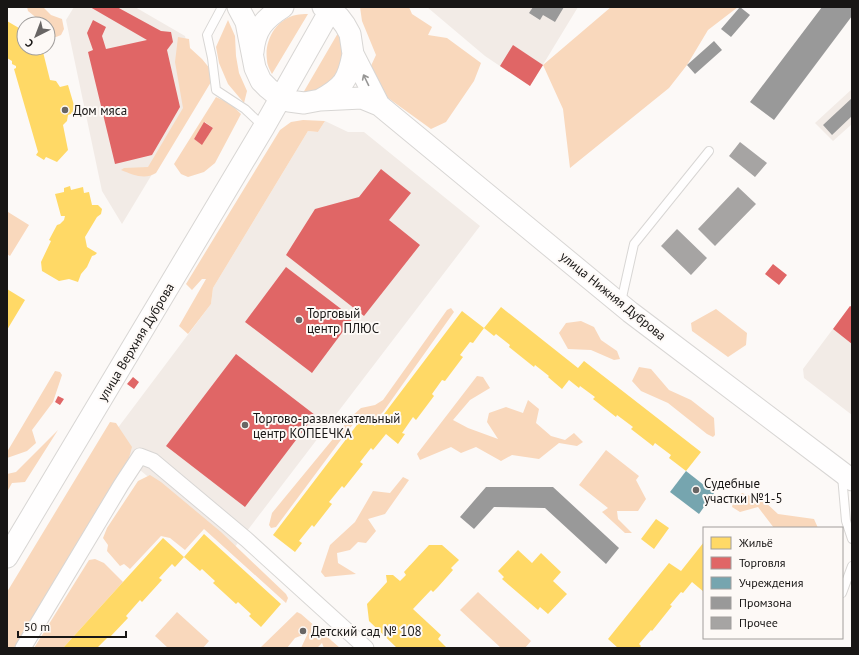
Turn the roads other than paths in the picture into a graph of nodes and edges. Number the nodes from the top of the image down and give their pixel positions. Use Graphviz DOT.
graph roads {
  1 [pos="222,7"];
  2 [pos="238,7"];
  3 [pos="283,7"];
  4 [pos="333,8"];
  5 [pos="350,34"];
  6 [pos="353,54"];
  7 [pos="254,61"];
  8 [pos="280,98"];
  9 [pos="312,102"];
  10 [pos="379,106"];
  11 [pos="264,127"];
  12 [pos="709,151"];
  13 [pos="621,304"];
  14 [pos="847,477"];
  15 [pos="852,539"];
  16 [pos="7,557"];
  17 [pos="852,566"];
  18 [pos="843,590"];
  19 [pos="23,648"];
  20 [pos="366,648"];
  1 -- 11 [label="lane"];
  2 -- 7 [label="street, улица Нижняя Дуброва"];
  3 -- 7 [label="street"];
  4 -- 5 [label="street, улица Верхняя Дуброва"];
  4 -- 8 [label="street, улица Верхняя Дуброва"];
  5 -- 6 [label="street, улица Нижняя Дуброва"];
  6 -- 9 [label="street, улица Верхняя Дуброва"];
  10 -- 6 [label="street, улица Нижняя Дуброва, one-way"];
  7 -- 8 [label="street, улица Нижняя Дуброва"];
  7 -- 11 [label="street"];
  8 -- 9 [label="street, улица Нижняя Дуброва"];
  8 -- 11 [label="street, улица Верхняя Дуброва"];
  9 -- 10 [label="street, улица Нижняя Дуброва"];
  9 -- 11 [label="street, улица Верхняя Дуброва"];
  10 -- 13 [label="street, улица Нижняя Дуброва"];
  11 -- 16 [label="street, улица Верхняя Дуброва"];
  12 -- 13 [label="lane"];
  13 -- 14 [label="street, улица Нижняя Дуброва"];
  14 -- 15 [label="lane"];
  17 -- 18 [label="lane"];
  19 -- 20 [label="street"];
}
